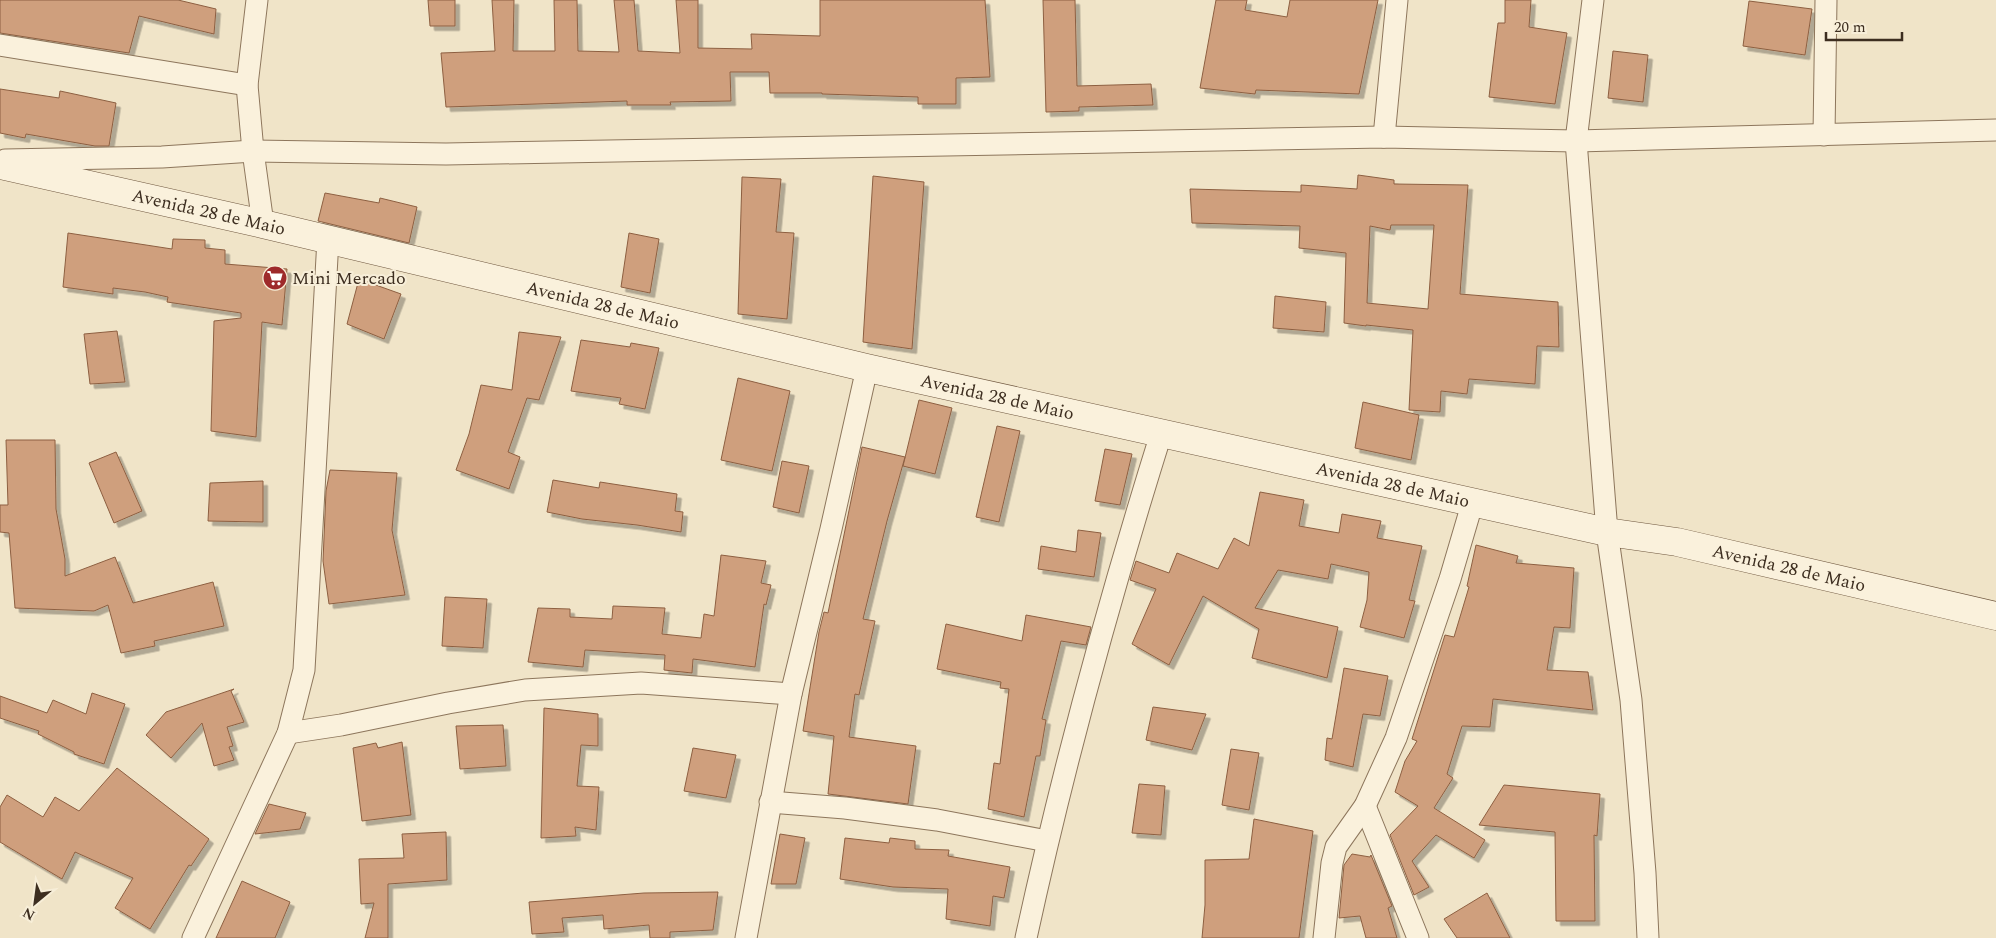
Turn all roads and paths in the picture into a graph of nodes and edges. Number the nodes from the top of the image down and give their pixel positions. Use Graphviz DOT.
graph roads {
  1 [pos="257,0"];
  2 [pos="1397,0"];
  3 [pos="1593,0"];
  4 [pos="1826,0"];
  5 [pos="0,45"];
  6 [pos="246,85"];
  7 [pos="1996,130"];
  8 [pos="1824,135"];
  9 [pos="1384,137"];
  10 [pos="1576,141"];
  11 [pos="253,151"];
  12 [pos="0,160"];
  13 [pos="0,165"];
  14 [pos="264,224"];
  15 [pos="328,239"];
  16 [pos="867,368"];
  17 [pos="1161,434"];
  18 [pos="1473,501"];
  19 [pos="1607,532"];
  20 [pos="1996,616"];
  21 [pos="791,694"];
  22 [pos="288,733"];
  23 [pos="770,802"];
  24 [pos="1365,806"];
  25 [pos="1047,840"];
  26 [pos="193,938"];
  27 [pos="746,938"];
  28 [pos="1026,938"];
  29 [pos="1324,938"];
  30 [pos="1418,938"];
  31 [pos="1648,938"];
  1 -- 6 [label="street"];
  2 -- 9 [label="street"];
  3 -- 10 [label="street"];
  4 -- 8 [label="street"];
  5 -- 6 [label="street"];
  6 -- 11 [label="street"];
  7 -- 8 [label="street"];
  8 -- 10 [label="street"];
  9 -- 10 [label="street"];
  9 -- 11 [label="street"];
  10 -- 19 [label="street"];
  11 -- 12 [label="street"];
  11 -- 14 [label="street"];
  13 -- 14 [label="street, Avenida 28 de Maio"];
  14 -- 15 [label="street, Avenida 28 de Maio"];
  15 -- 16 [label="street, Avenida 28 de Maio"];
  15 -- 22 [label="street"];
  16 -- 17 [label="street, Avenida 28 de Maio"];
  16 -- 21 [label="street"];
  17 -- 18 [label="street, Avenida 28 de Maio"];
  17 -- 25 [label="street"];
  18 -- 19 [label="street, Avenida 28 de Maio"];
  18 -- 24 [label="street"];
  19 -- 20 [label="street, Avenida 28 de Maio"];
  19 -- 31 [label="street"];
  21 -- 22 [label="street"];
  21 -- 23 [label="street"];
  22 -- 26 [label="street"];
  23 -- 25 [label="street"];
  23 -- 27 [label="street"];
  24 -- 29 [label="street"];
  24 -- 30 [label="street"];
  25 -- 28 [label="street"];
}
